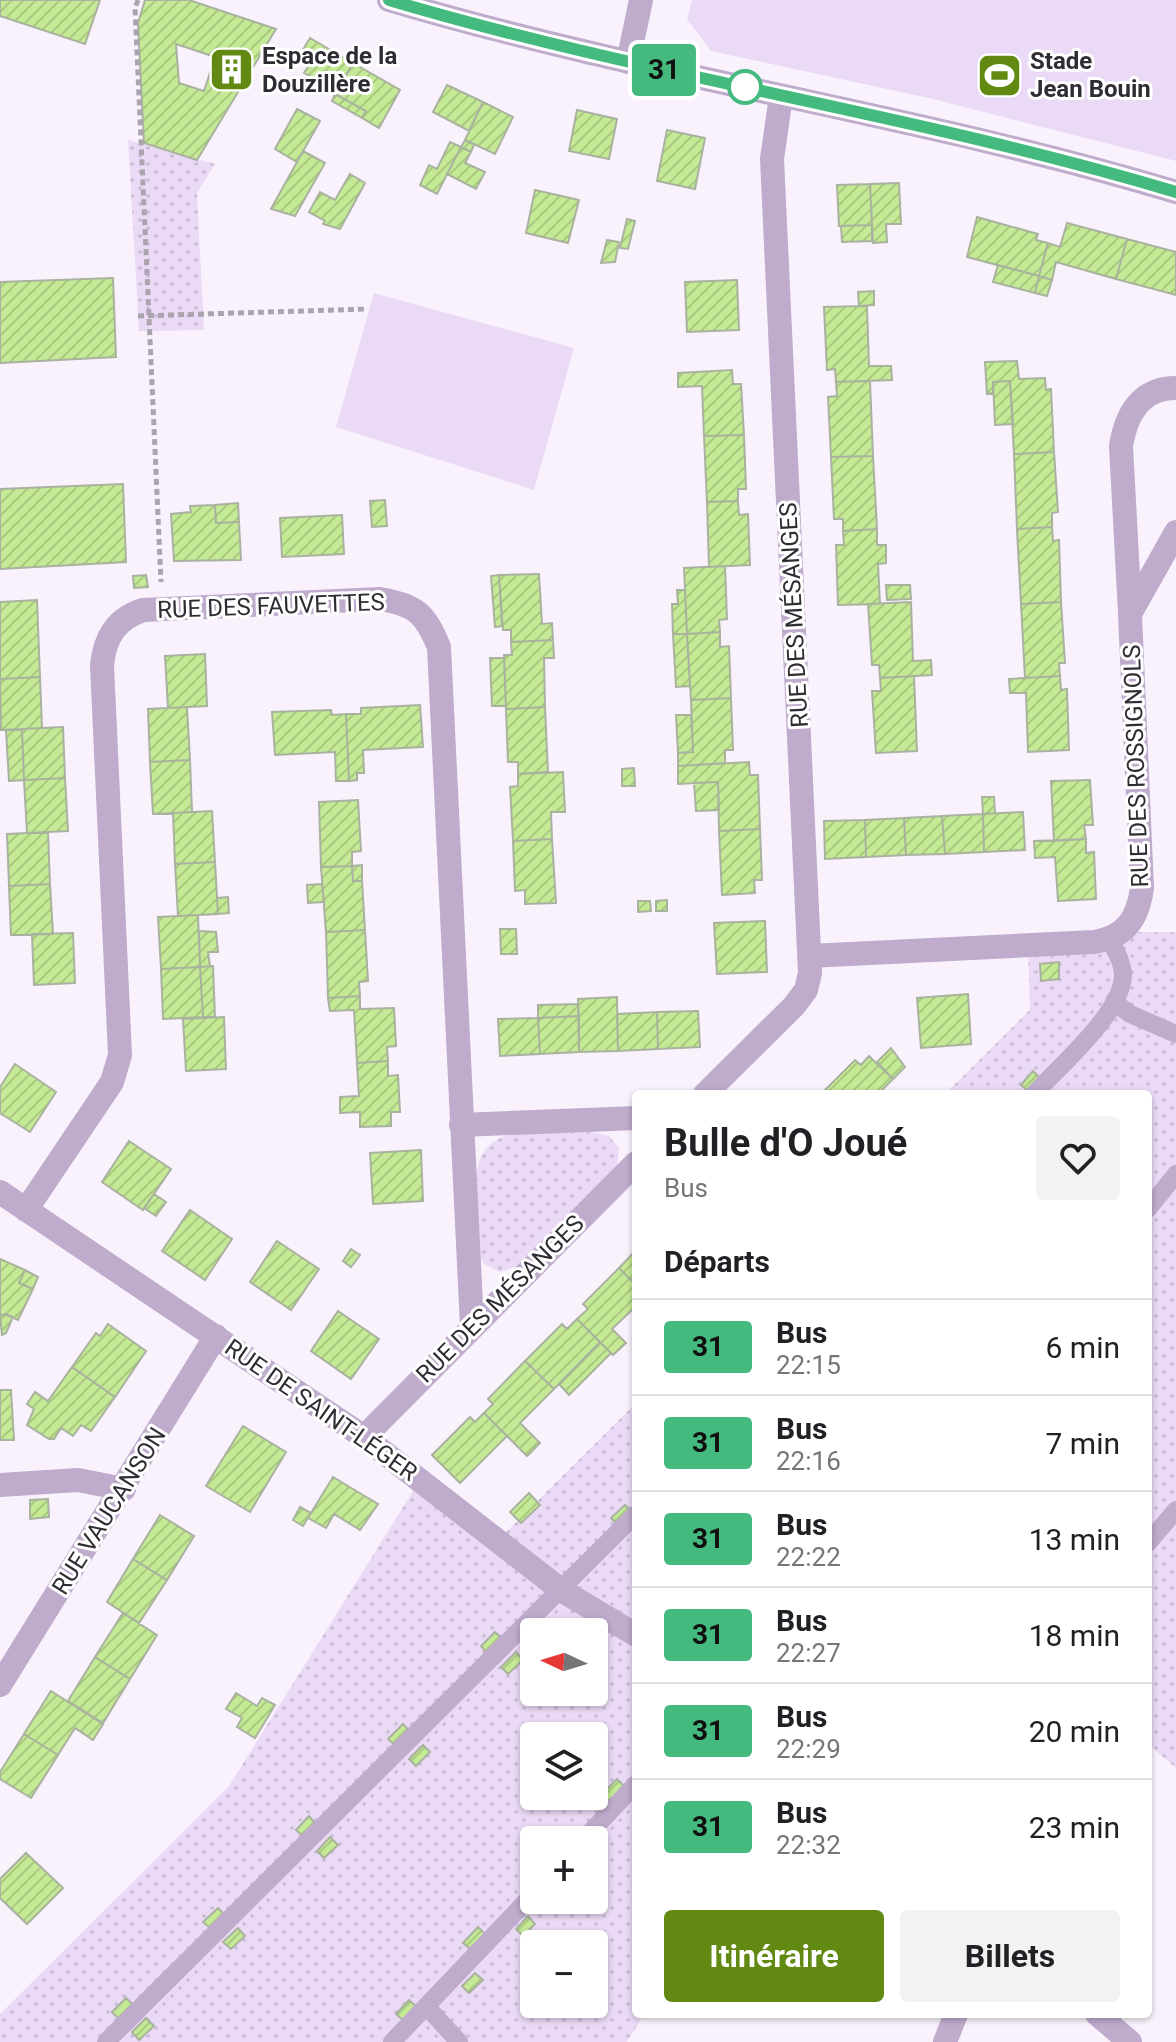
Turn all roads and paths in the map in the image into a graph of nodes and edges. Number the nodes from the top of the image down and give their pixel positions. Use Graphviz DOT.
graph roads {
  1 [pos="138,0"];
  2 [pos="389,0"];
  3 [pos="641,0"];
  4 [pos="628,62"];
  5 [pos="781,96"];
  6 [pos="1176,192"];
  7 [pos="368,309"];
  8 [pos="149,315"];
  9 [pos="138,316"];
  10 [pos="1176,388"];
  11 [pos="1176,532"];
  12 [pos="163,609"];
  13 [pos="1130,614"];
  14 [pos="1109,939"];
  15 [pos="809,956"];
  16 [pos="1114,1002"];
  17 [pos="1176,1034"];
  18 [pos="709,1090"];
  19 [pos="1037,1090"];
  20 [pos="632,1118"];
  21 [pos="461,1125"];
  22 [pos="632,1167"];
  23 [pos="1176,1174"];
  24 [pos="0,1192"];
  25 [pos="1152,1204"];
  26 [pos="26,1210"];
  27 [pos="472,1326"];
  28 [pos="216,1336"];
  29 [pos="364,1437"];
  30 [pos="0,1485"];
  31 [pos="124,1489"];
  32 [pos="1176,1510"];
  33 [pos="632,1518"];
  34 [pos="1152,1538"];
  35 [pos="561,1590"];
  36 [pos="632,1633"];
  37 [pos="0,1685"];
  38 [pos="632,1788"];
  39 [pos="596,1826"];
  40 [pos="520,1908"];
  41 [pos="427,2007"];
  42 [pos="954,2018"];
  43 [pos="1102,2018"];
  44 [pos="106,2042"];
  45 [pos="392,2042"];
  46 [pos="459,2042"];
  47 [pos="945,2042"];
  48 [pos="1130,2042"];
  1 -- 8 [label="path"];
  2 -- 4 [label="street"];
  3 -- 4 [label="street"];
  4 -- 5 [label="street"];
  5 -- 6 [label="street"];
  5 -- 15 [label="street, RUE DES MÉSANGES"];
  7 -- 8 [label="path"];
  8 -- 9 [label="path"];
  8 -- 12 [label="path"];
  10 -- 13 [label="street, RUE DES ROSSIGNOLS"];
  11 -- 13 [label="street, RUE DES ROSSIGNOLS"];
  12 -- 21 [label="street, RUE DES FAUVETTES"];
  12 -- 26 [label="street, RUE DES FAUVETTES"];
  13 -- 14 [label="street, RUE DES ROSSIGNOLS"];
  14 -- 15 [label="street"];
  14 -- 16 [label="lane"];
  15 -- 18 [label="street, RUE DES MÉSANGES"];
  16 -- 17 [label="lane"];
  16 -- 19 [label="lane"];
  20 -- 21 [label="street"];
  21 -- 27 [label="street, RUE DES FAUVETTES"];
  22 -- 27 [label="street, RUE DES MÉSANGES"];
  23 -- 25 [label="lane"];
  24 -- 26 [label="street, RUE DE SAINT-LÉGER"];
  26 -- 28 [label="street, RUE DE SAINT-LÉGER"];
  27 -- 29 [label="street, RUE DES MÉSANGES"];
  28 -- 29 [label="street, RUE DE SAINT-LÉGER"];
  28 -- 31 [label="street, RUE VAUCANSON"];
  29 -- 35 [label="street, RUE DE SAINT-LÉGER"];
  30 -- 31 [label="street"];
  31 -- 37 [label="street, RUE VAUCANSON"];
  32 -- 34 [label="lane"];
  33 -- 35 [label="lane"];
  35 -- 36 [label="street, RUE DE SAINT-LÉGER"];
  35 -- 44 [label="lane"];
  38 -- 39 [label="lane"];
  40 -- 41 [label="lane"];
  41 -- 45 [label="lane"];
  41 -- 46 [label="lane"];
  42 -- 47 [label="street"];
  43 -- 48 [label="street"];
}
